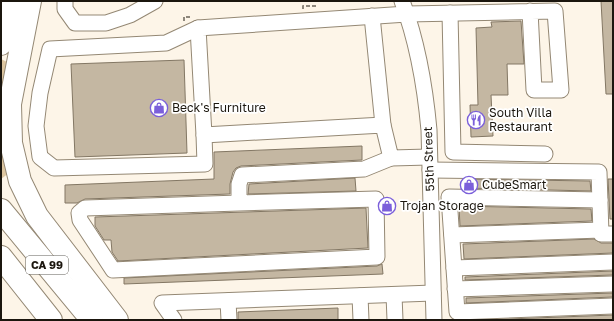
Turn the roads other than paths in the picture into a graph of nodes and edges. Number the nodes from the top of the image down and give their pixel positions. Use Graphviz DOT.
graph roads {
  1 [pos="10,1"];
  2 [pos="30,1"];
  3 [pos="65,1"];
  4 [pos="155,1"];
  5 [pos="404,8"];
  6 [pos="530,11"];
  7 [pos="450,13"];
  8 [pos="372,16"];
  9 [pos="198,28"];
  10 [pos="1,44"];
  11 [pos="428,116"];
  12 [pos="452,116"];
  13 [pos="383,125"];
  14 [pos="204,135"];
  15 [pos="453,152"];
  16 [pos="545,154"];
  17 [pos="391,158"];
  18 [pos="430,160"];
  19 [pos="600,200"];
  20 [pos="239,203"];
  21 [pos="1,210"];
  22 [pos="607,232"];
  23 [pos="452,235"];
  24 [pos="1,257"];
  25 [pos="613,262"];
  26 [pos="454,268"];
  27 [pos="1,279"];
  28 [pos="613,284"];
  29 [pos="455,289"];
  30 [pos="433,293"];
  31 [pos="394,295"];
  32 [pos="360,296"];
  33 [pos="228,301"];
  34 [pos="613,306"];
  35 [pos="457,312"];
  36 [pos="434,316"];
  37 [pos="42,320"];
  38 [pos="51,320"];
  39 [pos="92,320"];
  40 [pos="118,320"];
  41 [pos="174,320"];
  42 [pos="229,320"];
  43 [pos="361,320"];
  44 [pos="395,320"];
  1 -- 10 [label="highway"];
  2 -- 40 [label="highway"];
  3 -- 4 [label="street"];
  5 -- 7 [label="street"];
  5 -- 8 [label="street"];
  5 -- 11 [label="street, 55th Street"];
  6 -- 6 [label="street"];
  6 -- 7 [label="street"];
  7 -- 12 [label="street"];
  8 -- 9 [label="street"];
  8 -- 13 [label="street"];
  9 -- 14 [label="street"];
  9 -- 14 [label="street"];
  11 -- 12 [label="street"];
  11 -- 18 [label="street, 55th Street"];
  12 -- 15 [label="street"];
  13 -- 14 [label="street"];
  13 -- 17 [label="street"];
  15 -- 16 [label="street"];
  15 -- 18 [label="street"];
  17 -- 18 [label="street"];
  17 -- 20 [label="street"];
  18 -- 19 [label="street"];
  18 -- 30 [label="street, 55th Street"];
  19 -- 22 [label="street"];
  19 -- 23 [label="street"];
  20 -- 20 [label="street"];
  21 -- 39 [label="highway, CA 99"];
  22 -- 23 [label="street"];
  23 -- 26 [label="street"];
  24 -- 38 [label="highway, CA 99"];
  25 -- 26 [label="street"];
  26 -- 29 [label="street"];
  27 -- 37 [label="highway"];
  28 -- 29 [label="street"];
  29 -- 35 [label="street"];
  30 -- 31 [label="street"];
  30 -- 36 [label="street, 55th Street"];
  31 -- 32 [label="street"];
  31 -- 44 [label="street"];
  32 -- 33 [label="street"];
  32 -- 43 [label="street"];
  33 -- 41 [label="street"];
  33 -- 42 [label="street"];
  34 -- 35 [label="street"];
  35 -- 36 [label="street"];
}
